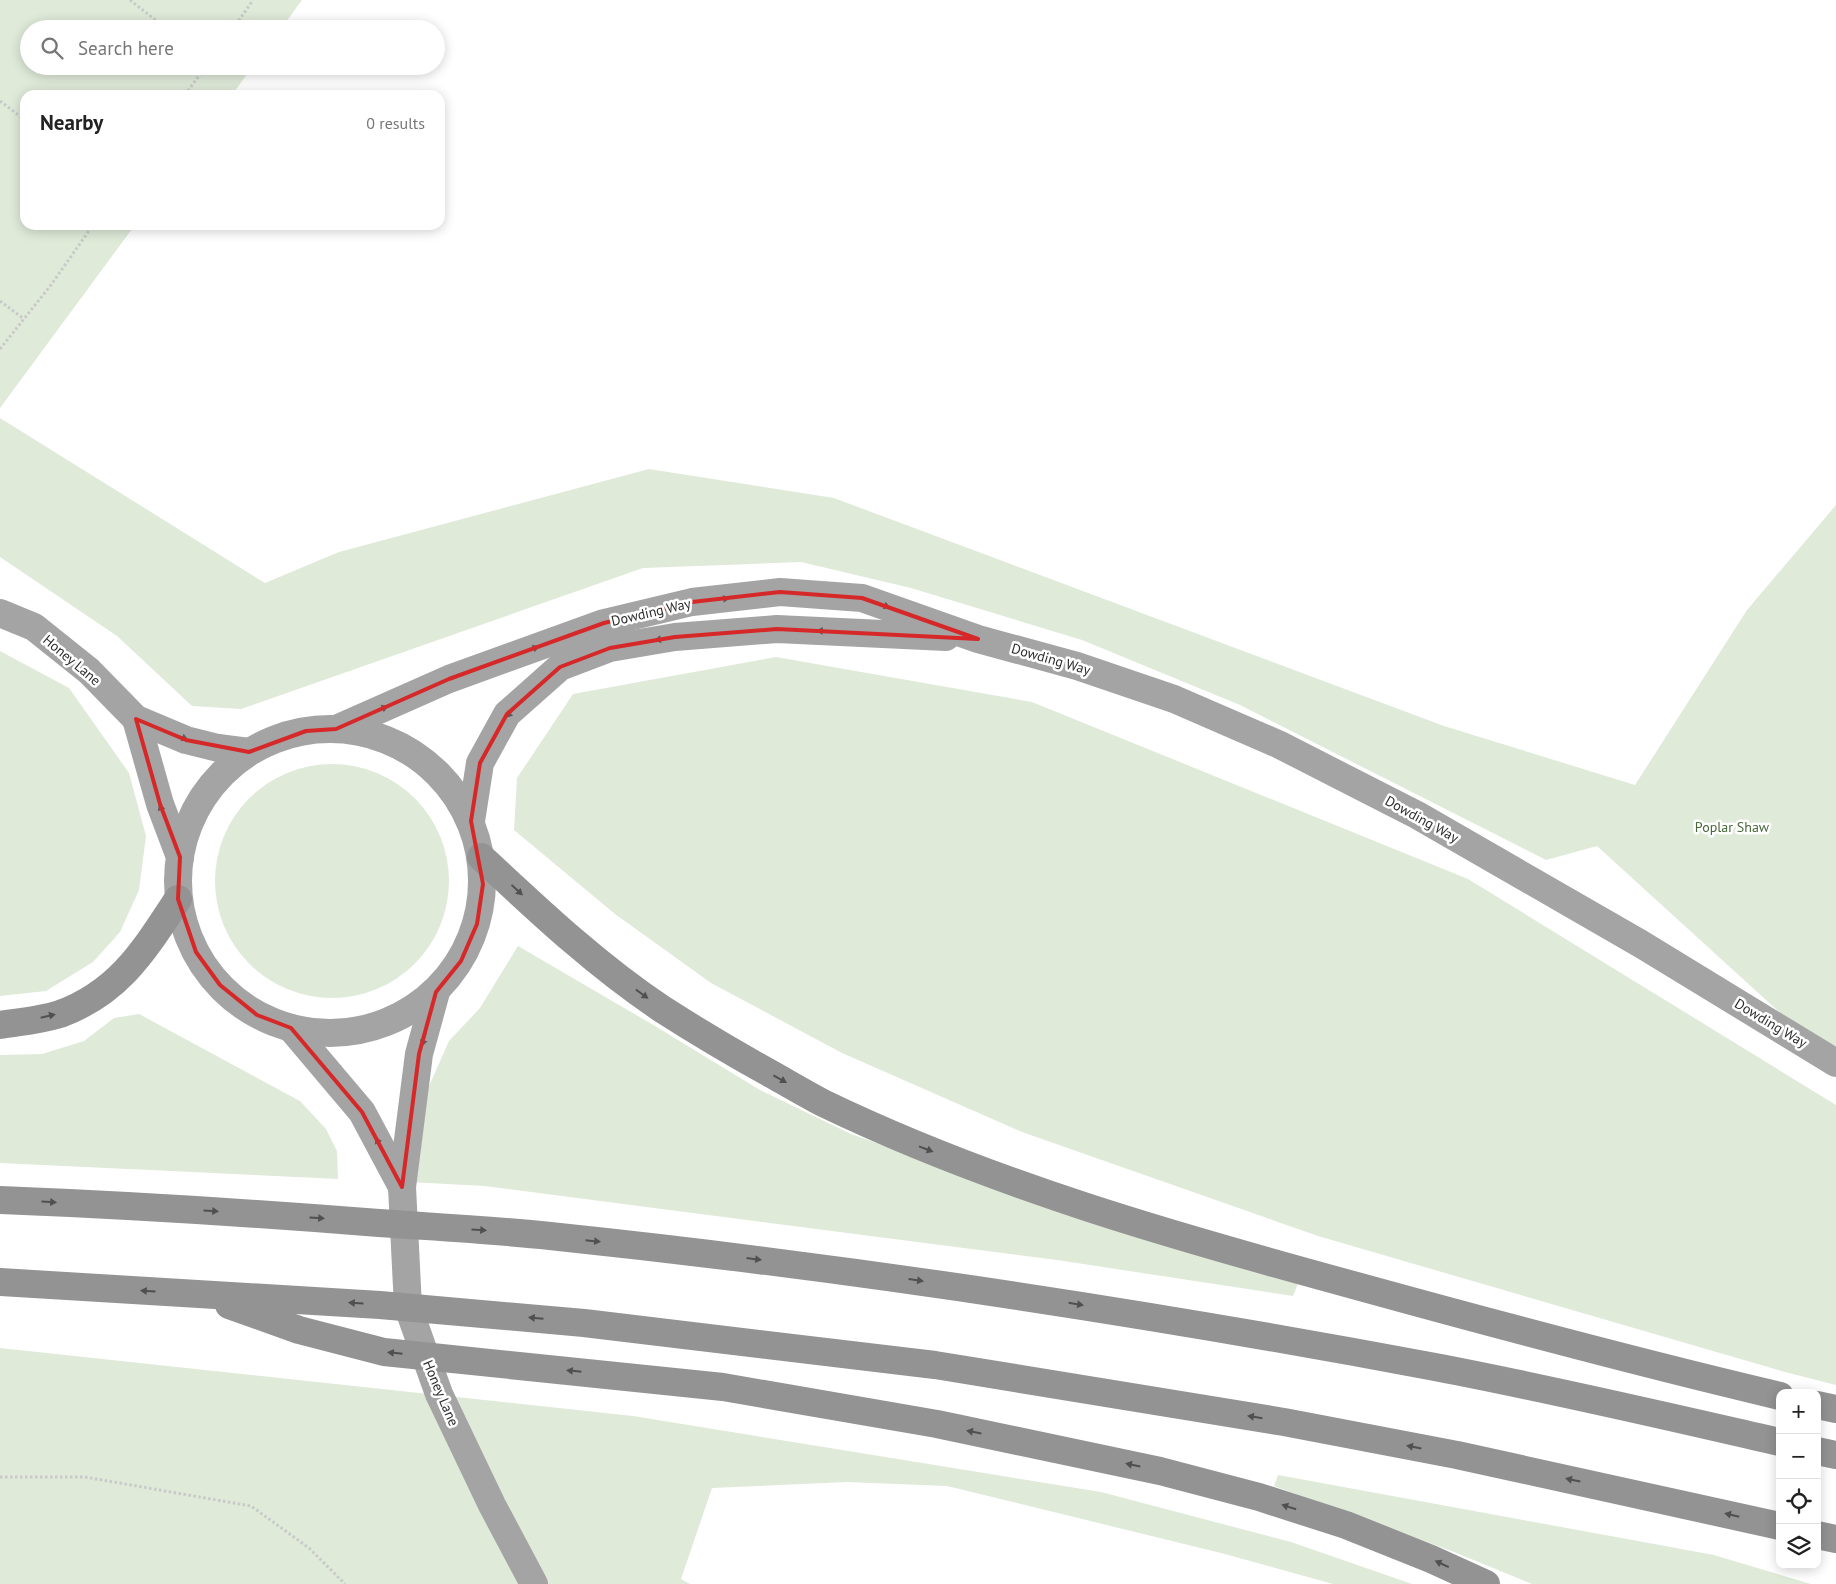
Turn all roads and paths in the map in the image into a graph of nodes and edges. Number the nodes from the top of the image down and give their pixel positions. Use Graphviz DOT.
graph roads {
  1 [pos="130,0"];
  2 [pos="253,0"];
  3 [pos="156,20"];
  4 [pos="239,20"];
  5 [pos="200,75"];
  6 [pos="189,90"];
  7 [pos="0,101"];
  8 [pos="20,116"];
  9 [pos="90,230"];
  10 [pos="0,301"];
  11 [pos="24,319"];
  12 [pos="0,349"];
  13 [pos="0,613"];
  14 [pos="978,639"];
  15 [pos="136,719"];
  16 [pos="336,729"];
  17 [pos="249,752"];
  18 [pos="471,821"];
  19 [pos="180,857"];
  20 [pos="481,857"];
  21 [pos="178,899"];
  22 [pos="436,992"];
  23 [pos="0,1025"];
  24 [pos="291,1028"];
  25 [pos="1836,1063"];
  26 [pos="402,1187"];
  27 [pos="0,1200"];
  28 [pos="0,1282"];
  29 [pos="196,1294"];
  30 [pos="1776,1395"];
  31 [pos="1821,1406"];
  32 [pos="1836,1409"];
  33 [pos="1776,1441"];
  34 [pos="1821,1452"];
  35 [pos="1836,1456"];
  36 [pos="0,1477"];
  37 [pos="1776,1525"];
  38 [pos="1821,1536"];
  39 [pos="1836,1539"];
  40 [pos="345,1584"];
  41 [pos="534,1584"];
  42 [pos="1486,1584"];
  1 -- 3 [label="path"];
  2 -- 4 [label="path"];
  5 -- 6 [label="path"];
  7 -- 8 [label="path"];
  9 -- 11 [label="path"];
  10 -- 11 [label="path"];
  11 -- 12 [label="path"];
  13 -- 15 [label="main road, Honey Lane"];
  16 -- 14 [label="main road, Dowding Way, one-way"];
  14 -- 18 [label="main road, Dowding Way, one-way"];
  14 -- 25 [label="main road, Dowding Way"];
  15 -- 17 [label="main road, Honey Lane, one-way"];
  19 -- 15 [label="main road, Honey Lane, one-way"];
  16 -- 17 [label="main road"];
  16 -- 18 [label="main road"];
  17 -- 19 [label="main road"];
  18 -- 20 [label="main road"];
  19 -- 21 [label="main road"];
  20 -- 22 [label="main road"];
  20 -- 30 [label="highway, one-way"];
  23 -- 21 [label="highway, one-way"];
  21 -- 24 [label="main road"];
  22 -- 24 [label="main road"];
  22 -- 26 [label="main road, Honey Lane, one-way"];
  26 -- 24 [label="main road, Honey Lane, one-way"];
  26 -- 41 [label="main road, Honey Lane"];
  27 -- 33 [label="highway, one-way"];
  29 -- 28 [label="highway, one-way"];
  37 -- 29 [label="highway, one-way"];
  42 -- 29 [label="highway, one-way"];
  31 -- 32 [label="highway"];
  34 -- 35 [label="highway"];
  36 -- 40 [label="path"];
  38 -- 39 [label="highway"];
}
